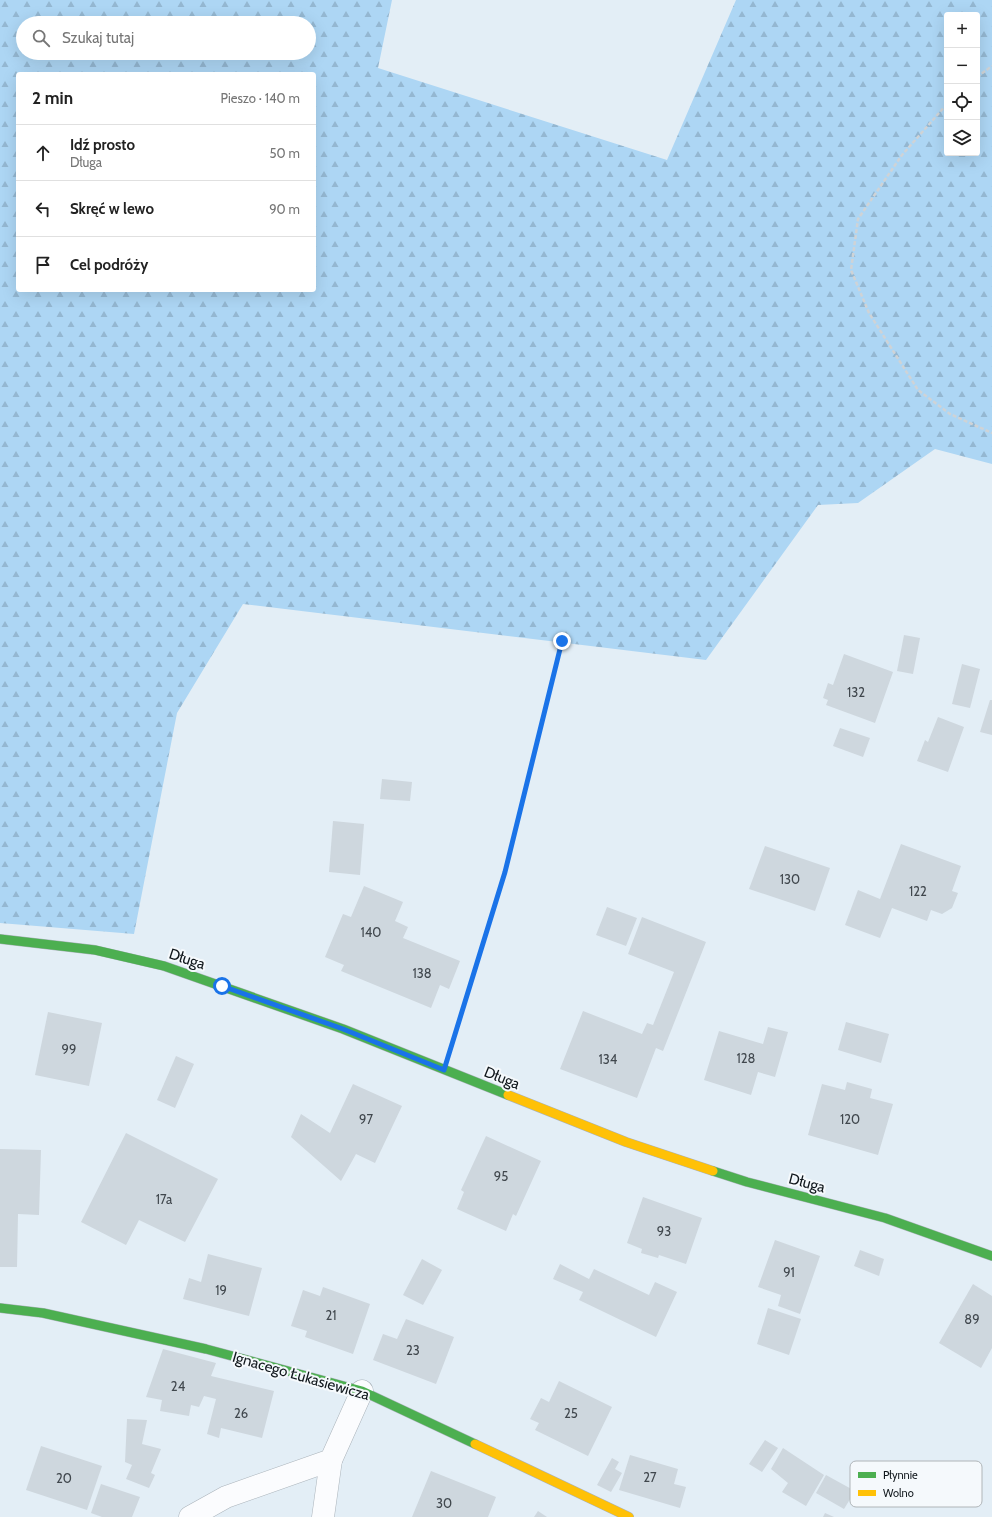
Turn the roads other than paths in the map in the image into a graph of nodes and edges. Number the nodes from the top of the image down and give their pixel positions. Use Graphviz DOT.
graph roads {
  1 [pos="0,939"];
  2 [pos="992,1256"];
  3 [pos="0,1308"];
  4 [pos="362,1391"];
  5 [pos="331,1460"];
  6 [pos="190,1517"];
  7 [pos="323,1517"];
  8 [pos="629,1517"];
  1 -- 2 [label="street, Długa"];
  3 -- 4 [label="street, Ignacego Łukasiewicza"];
  4 -- 5 [label="street"];
  4 -- 8 [label="street, Ignacego Łukasiewicza"];
  5 -- 6 [label="street"];
  5 -- 7 [label="street"];
}
